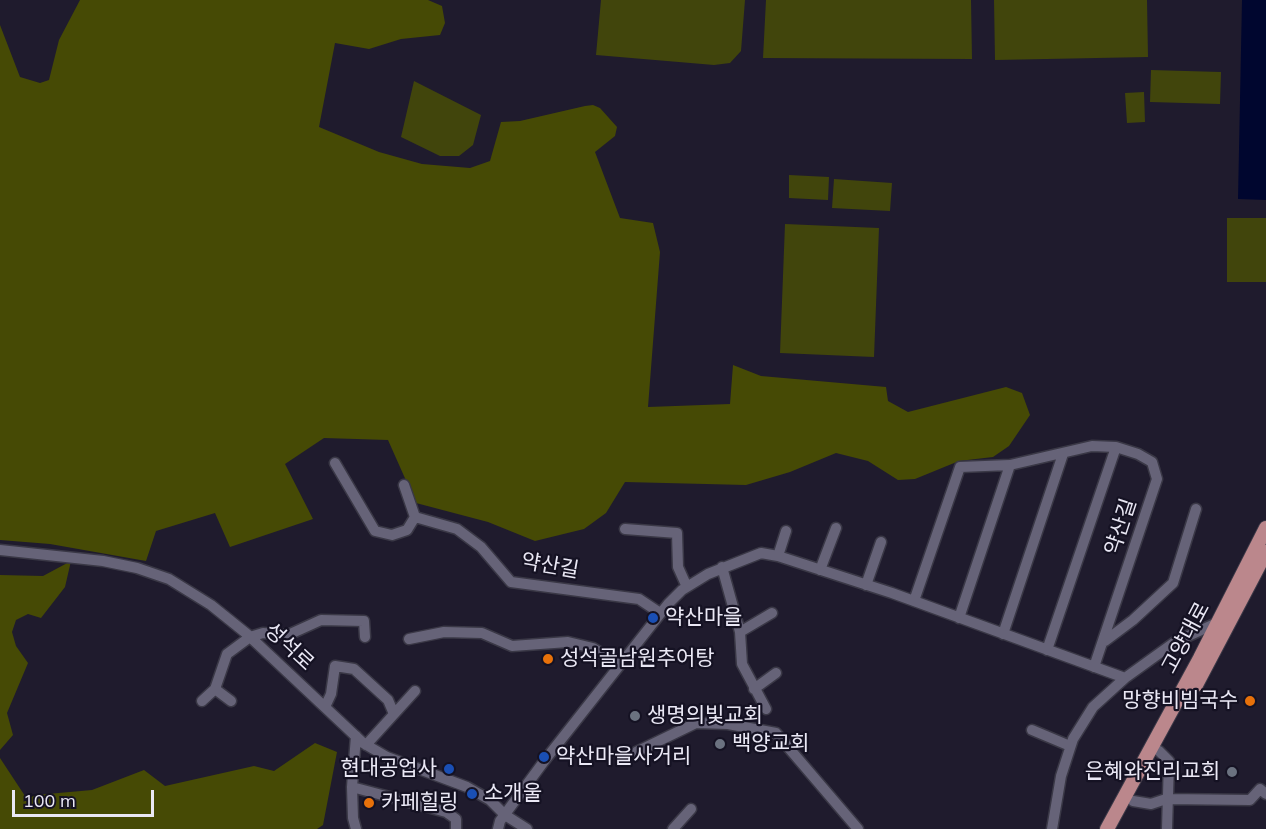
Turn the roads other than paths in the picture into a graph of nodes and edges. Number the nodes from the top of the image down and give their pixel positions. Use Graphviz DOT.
graph roads {
  1 [pos="1116,447"];
  2 [pos="1063,454"];
  3 [pos="335,463"];
  4 [pos="1010,465"];
  5 [pos="404,485"];
  6 [pos="1196,509"];
  7 [pos="415,516"];
  8 [pos="836,528"];
  9 [pos="1266,528"];
  10 [pos="625,529"];
  11 [pos="786,531"];
  12 [pos="881,542"];
  13 [pos="0,550"];
  14 [pos="1266,552"];
  15 [pos="778,556"];
  16 [pos="722,567"];
  17 [pos="820,570"];
  18 [pos="866,585"];
  19 [pos="687,587"];
  20 [pos="914,601"];
  21 [pos="660,613"];
  22 [pos="772,613"];
  23 [pos="959,618"];
  24 [pos="1225,621"];
  25 [pos="740,632"];
  26 [pos="1003,634"];
  27 [pos="250,637"];
  28 [pos="365,637"];
  29 [pos="409,639"];
  30 [pos="1104,642"];
  31 [pos="1047,650"];
  32 [pos="619,664"];
  33 [pos="1094,667"];
  34 [pos="776,673"];
  35 [pos="1125,678"];
  36 [pos="215,689"];
  37 [pos="754,689"];
  38 [pos="415,691"];
  39 [pos="202,701"];
  40 [pos="231,701"];
  41 [pos="325,708"];
  42 [pos="766,709"];
  43 [pos="394,714"];
  44 [pos="1032,730"];
  45 [pos="356,736"];
  46 [pos="366,745"];
  47 [pos="1070,746"];
  48 [pos="1159,751"];
  49 [pos="636,752"];
  50 [pos="352,787"];
  51 [pos="1266,794"];
  52 [pos="1166,799"];
  53 [pos="1133,801"];
  54 [pos="691,809"];
  55 [pos="505,815"];
  56 [pos="356,829"];
  57 [pos="456,829"];
  58 [pos="498,829"];
  59 [pos="527,829"];
  60 [pos="673,829"];
  61 [pos="858,829"];
  62 [pos="1052,829"];
  63 [pos="1107,829"];
  64 [pos="1117,829"];
  65 [pos="1167,829"];
  1 -- 2 [label="street, 약산길"];
  1 -- 30 [label="street, 약산길"];
  1 -- 31 [label="street, 약산길"];
  2 -- 4 [label="street, 약산길"];
  2 -- 26 [label="street"];
  3 -- 7 [label="street"];
  4 -- 20 [label="street, 약산길"];
  4 -- 23 [label="street"];
  5 -- 7 [label="street"];
  6 -- 30 [label="street"];
  7 -- 21 [label="street, 약산길"];
  8 -- 17 [label="street"];
  9 -- 24 [label="main road, 고양대로"];
  10 -- 19 [label="street"];
  11 -- 15 [label="street"];
  12 -- 18 [label="street"];
  13 -- 27 [label="street, 성석로"];
  14 -- 24 [label="main road, 고양대로"];
  15 -- 16 [label="street"];
  15 -- 17 [label="street"];
  16 -- 19 [label="street"];
  16 -- 25 [label="street"];
  17 -- 18 [label="street"];
  18 -- 20 [label="street"];
  19 -- 21 [label="street"];
  20 -- 23 [label="street"];
  21 -- 32 [label="street"];
  22 -- 25 [label="street"];
  23 -- 26 [label="street"];
  24 -- 35 [label="street"];
  24 -- 48 [label="main road, 고양대로"];
  24 -- 63 [label="main road, 고양대로"];
  25 -- 37 [label="street"];
  26 -- 31 [label="street"];
  27 -- 28 [label="street"];
  27 -- 36 [label="street"];
  27 -- 41 [label="street, 성석로"];
  29 -- 32 [label="street"];
  30 -- 33 [label="street, 약산길"];
  31 -- 33 [label="street"];
  32 -- 55 [label="street"];
  33 -- 35 [label="street"];
  34 -- 37 [label="street"];
  35 -- 47 [label="street"];
  36 -- 39 [label="street"];
  36 -- 40 [label="street"];
  37 -- 42 [label="street"];
  38 -- 43 [label="street"];
  41 -- 43 [label="street"];
  41 -- 45 [label="street, 성석로"];
  43 -- 46 [label="street"];
  44 -- 47 [label="street"];
  45 -- 46 [label="street, 성석로"];
  45 -- 50 [label="street"];
  46 -- 55 [label="street, 성석로"];
  47 -- 62 [label="street"];
  48 -- 52 [label="street"];
  48 -- 53 [label="main road, 고양대로"];
  49 -- 61 [label="street"];
  50 -- 56 [label="street"];
  50 -- 57 [label="street"];
  51 -- 52 [label="street"];
  52 -- 53 [label="street"];
  52 -- 65 [label="street"];
  53 -- 64 [label="main road, 고양대로"];
  54 -- 60 [label="street"];
  55 -- 58 [label="street"];
  55 -- 59 [label="street, 성석로"];
}
